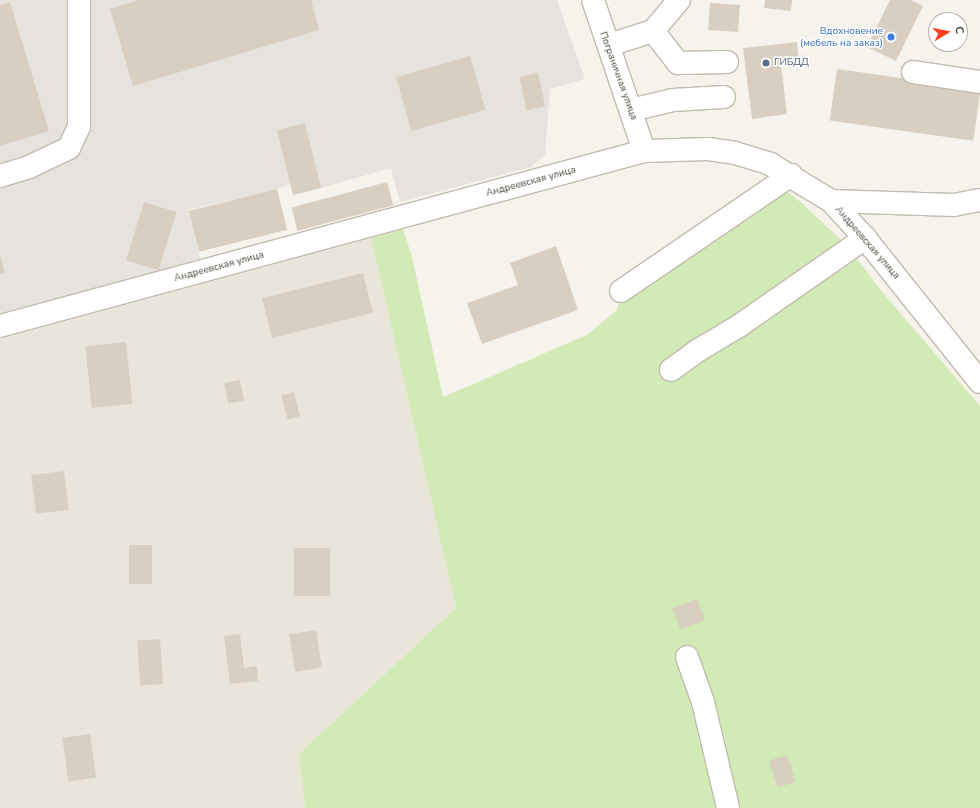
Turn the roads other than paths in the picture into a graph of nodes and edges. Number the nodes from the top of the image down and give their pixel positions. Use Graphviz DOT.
graph roads {
  1 [pos="79,0"];
  2 [pos="581,0"];
  3 [pos="593,0"];
  4 [pos="679,0"];
  5 [pos="600,24"];
  6 [pos="653,31"];
  7 [pos="608,45"];
  8 [pos="728,62"];
  9 [pos="913,72"];
  10 [pos="980,82"];
  11 [pos="724,97"];
  12 [pos="631,110"];
  13 [pos="644,152"];
  14 [pos="791,175"];
  15 [pos="0,176"];
  16 [pos="980,200"];
  17 [pos="831,201"];
  18 [pos="865,238"];
  19 [pos="621,291"];
  20 [pos="0,326"];
  21 [pos="671,370"];
  22 [pos="980,382"];
  23 [pos="687,657"];
  24 [pos="728,808"];
  1 -- 15 [label="street"];
  2 -- 5 [label="street"];
  3 -- 5 [label="street, Пограничная улица"];
  4 -- 6 [label="street"];
  5 -- 7 [label="street, Пограничная улица"];
  6 -- 7 [label="street"];
  6 -- 8 [label="street"];
  7 -- 12 [label="street, Пограничная улица"];
  9 -- 10 [label="street"];
  11 -- 12 [label="street"];
  12 -- 13 [label="street, Пограничная улица"];
  13 -- 14 [label="street, Андреевская улица"];
  13 -- 20 [label="street, Андреевская улица"];
  14 -- 17 [label="street, Андреевская улица"];
  14 -- 19 [label="street"];
  16 -- 17 [label="street"];
  17 -- 18 [label="street, Андреевская улица"];
  18 -- 21 [label="street"];
  18 -- 22 [label="street, Андреевская улица"];
  23 -- 24 [label="street"];
}
